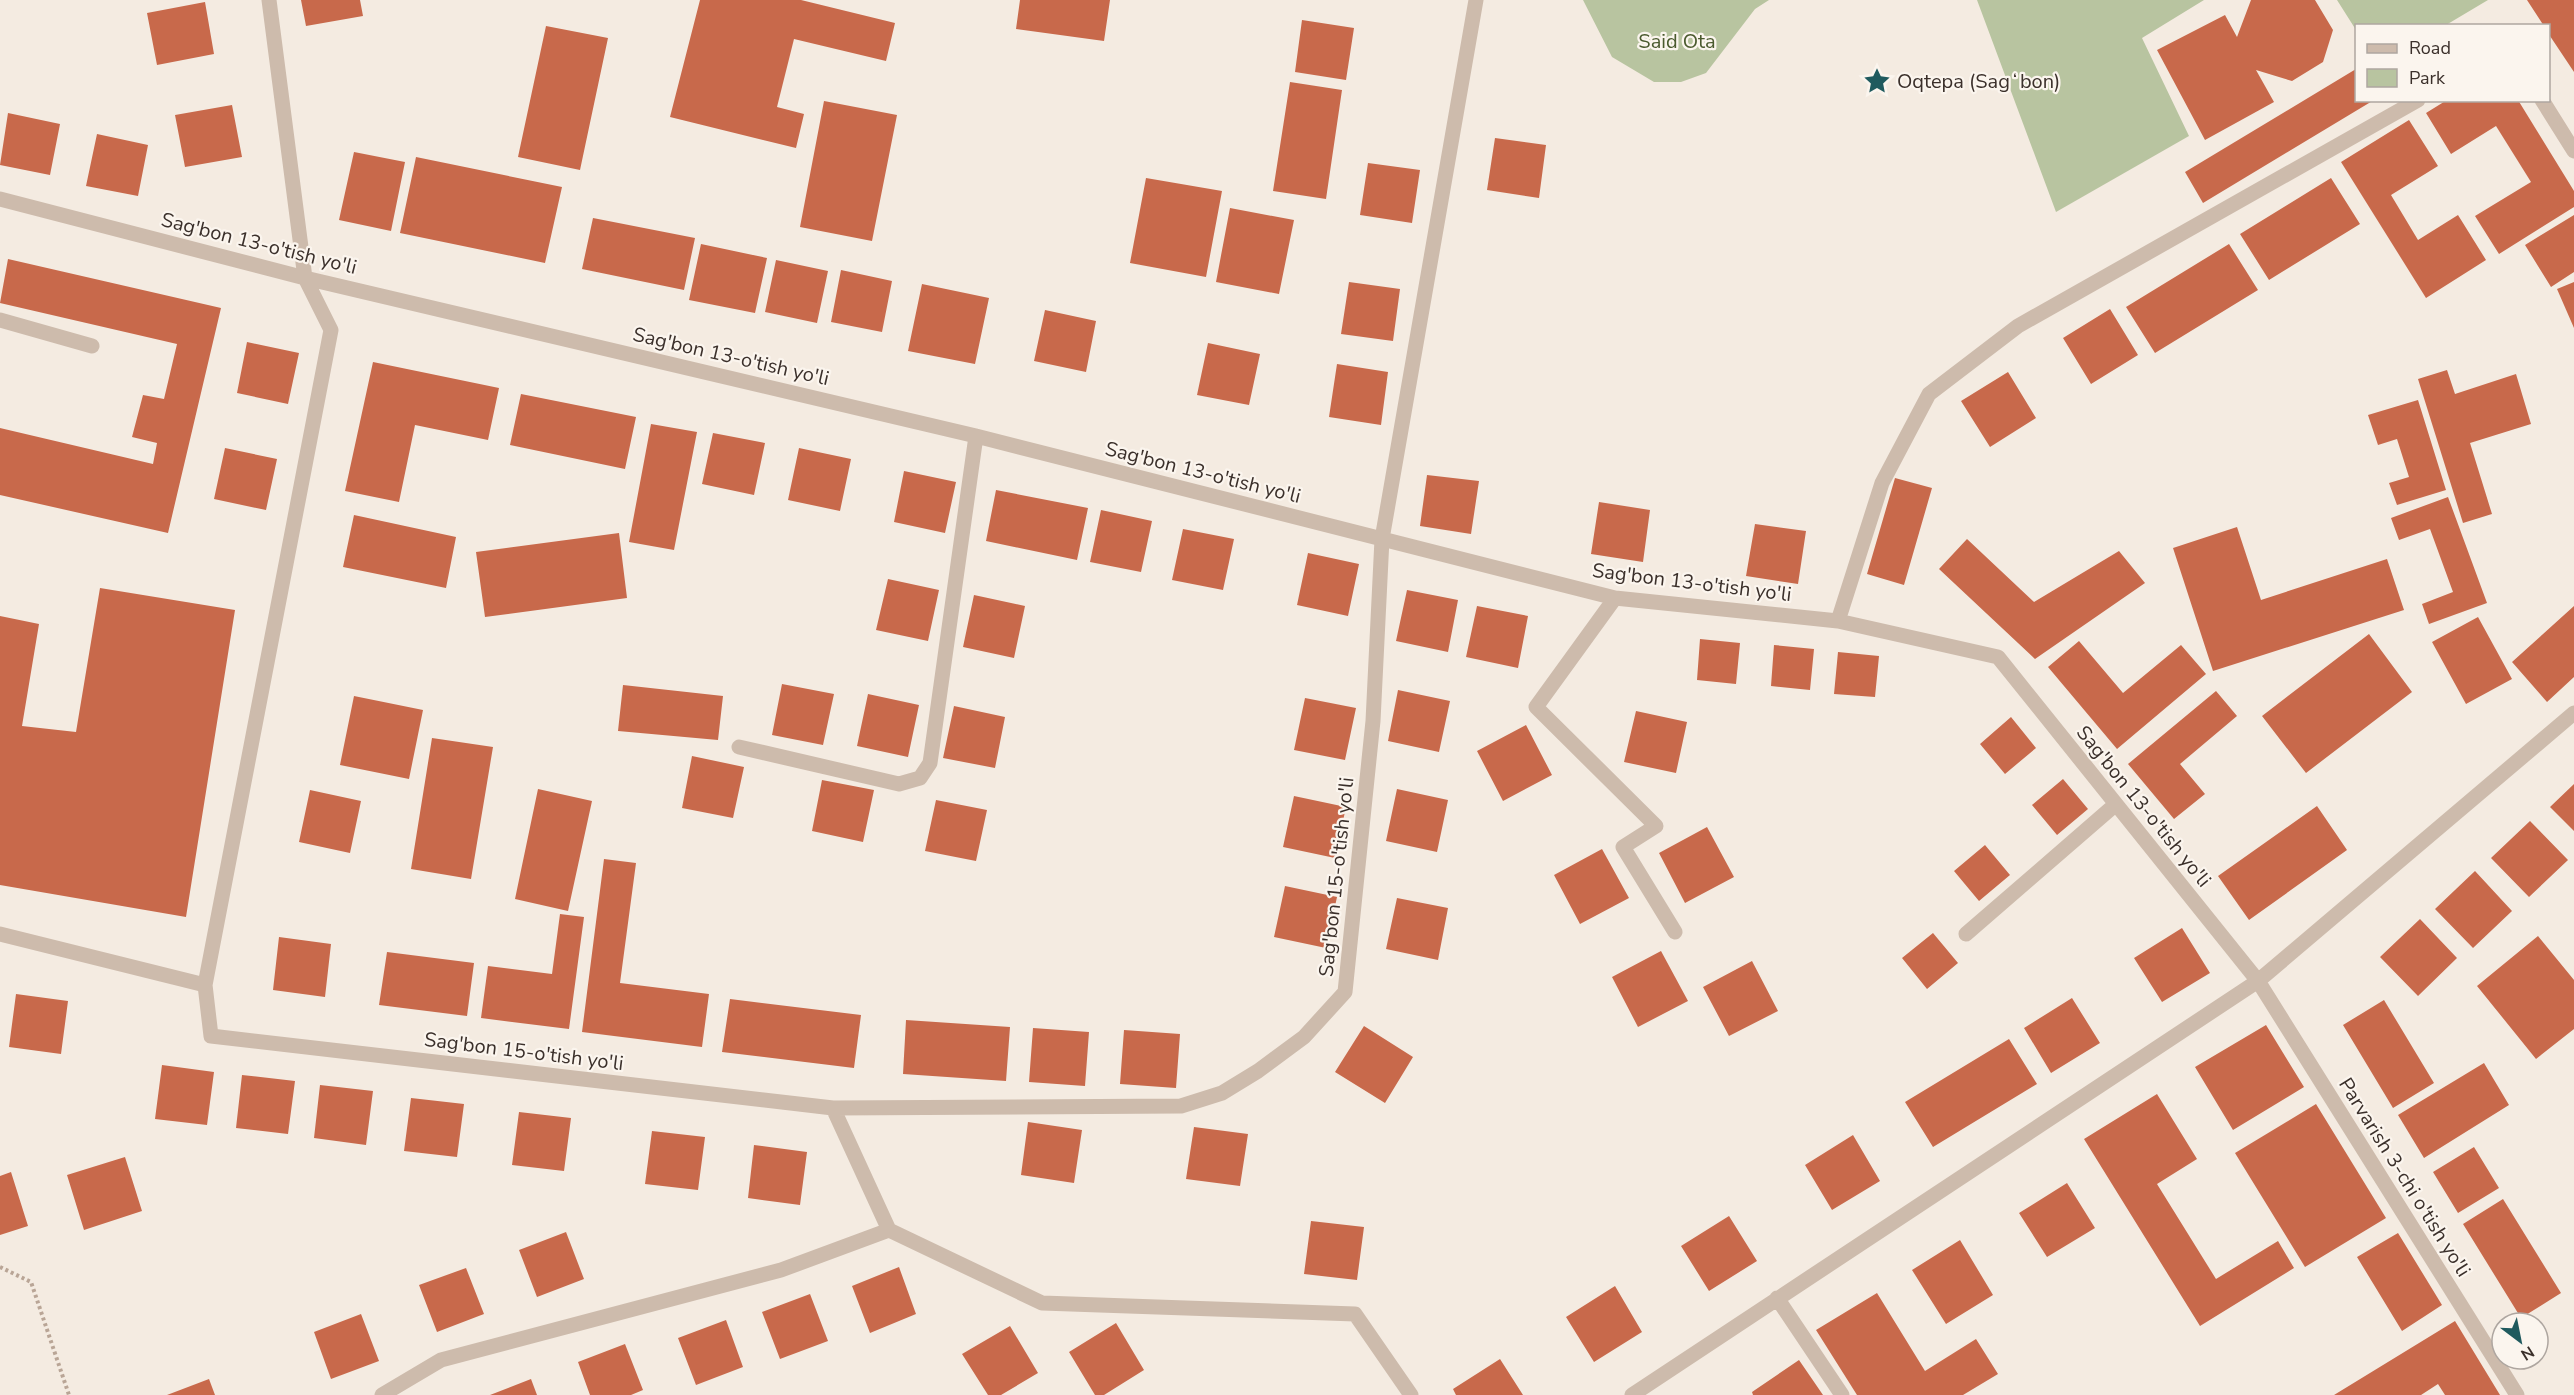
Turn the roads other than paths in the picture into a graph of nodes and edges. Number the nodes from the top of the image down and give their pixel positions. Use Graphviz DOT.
graph roads {
  1 [pos="269,0"];
  2 [pos="1476,0"];
  3 [pos="2414,102"];
  4 [pos="2543,102"];
  5 [pos="2574,151"];
  6 [pos="0,199"];
  7 [pos="305,278"];
  8 [pos="0,320"];
  9 [pos="92,346"];
  10 [pos="976,436"];
  11 [pos="1382,539"];
  12 [pos="1615,598"];
  13 [pos="1838,621"];
  14 [pos="2574,713"];
  15 [pos="739,747"];
  16 [pos="2116,804"];
  17 [pos="1675,932"];
  18 [pos="0,934"];
  19 [pos="1966,934"];
  20 [pos="2258,981"];
  21 [pos="205,986"];
  22 [pos="833,1107"];
  23 [pos="889,1230"];
  24 [pos="1777,1298"];
  25 [pos="382,1395"];
  26 [pos="1411,1395"];
  27 [pos="1632,1395"];
  28 [pos="1842,1395"];
  29 [pos="2517,1395"];
  1 -- 7 [label="street"];
  2 -- 11 [label="street, Sag'bon 15-o'tish yo'li"];
  3 -- 13 [label="street"];
  4 -- 5 [label="street"];
  6 -- 7 [label="street, Sag'bon 13-o'tish yo'li"];
  7 -- 10 [label="street, Sag'bon 13-o'tish yo'li"];
  7 -- 21 [label="street"];
  8 -- 9 [label="street"];
  10 -- 11 [label="street, Sag'bon 13-o'tish yo'li"];
  10 -- 15 [label="street"];
  11 -- 12 [label="street, Sag'bon 13-o'tish yo'li"];
  11 -- 22 [label="street, Sag'bon 15-o'tish yo'li"];
  12 -- 13 [label="street, Sag'bon 13-o'tish yo'li"];
  12 -- 17 [label="street"];
  13 -- 16 [label="street, Sag'bon 13-o'tish yo'li"];
  14 -- 20 [label="street"];
  16 -- 19 [label="street"];
  16 -- 20 [label="street, Sag'bon 13-o'tish yo'li"];
  18 -- 21 [label="street"];
  20 -- 24 [label="street"];
  20 -- 29 [label="street, Parvarish 3-chi o'tish yo'li"];
  21 -- 22 [label="street, Sag'bon 15-o'tish yo'li"];
  22 -- 23 [label="street"];
  23 -- 25 [label="street"];
  23 -- 26 [label="street"];
  24 -- 27 [label="street"];
  24 -- 28 [label="street"];
}
